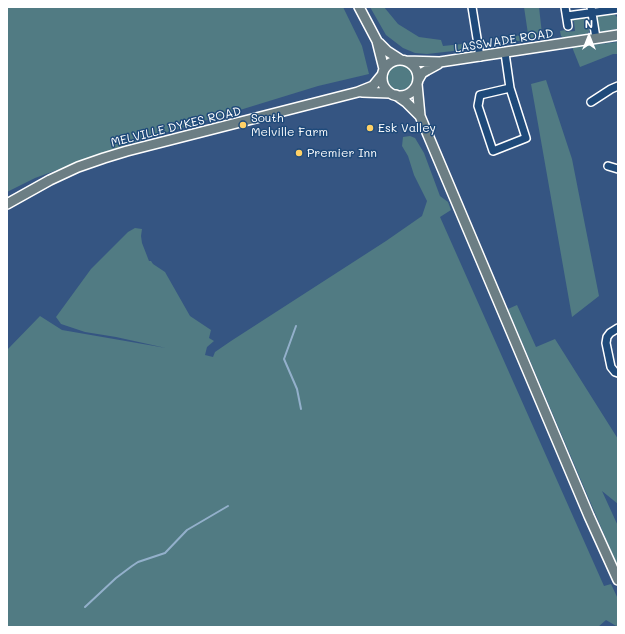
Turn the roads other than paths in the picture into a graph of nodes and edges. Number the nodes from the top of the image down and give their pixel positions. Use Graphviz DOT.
graph roads {
  1 [pos="359,7"];
  2 [pos="472,7"];
  3 [pos="566,7"];
  4 [pos="618,9"];
  5 [pos="592,10"];
  6 [pos="567,16"];
  7 [pos="568,26"];
  8 [pos="618,35"];
  9 [pos="596,38"];
  10 [pos="377,41"];
  11 [pos="505,53"];
  12 [pos="480,57"];
  13 [pos="403,60"];
  14 [pos="440,62"];
  15 [pos="383,72"];
  16 [pos="417,82"];
  17 [pos="618,86"];
  18 [pos="510,88"];
  19 [pos="358,92"];
  20 [pos="393,94"];
  21 [pos="591,102"];
  22 [pos="420,116"];
  23 [pos="608,166"];
  24 [pos="618,169"];
  25 [pos="7,204"];
  26 [pos="618,328"];
  27 [pos="618,373"];
  28 [pos="618,580"];
  1 -- 10 [label="main road"];
  2 -- 12 [label="street"];
  3 -- 6 [label="street"];
  4 -- 5 [label="street"];
  5 -- 6 [label="street"];
  5 -- 9 [label="street"];
  6 -- 7 [label="street"];
  8 -- 9 [label="main road, LASSWADE ROAD"];
  9 -- 11 [label="main road, LASSWADE ROAD"];
  10 -- 13 [label="main road"];
  10 -- 15 [label="main road"];
  11 -- 12 [label="main road, LASSWADE ROAD"];
  11 -- 18 [label="street"];
  12 -- 14 [label="main road, LASSWADE ROAD"];
  13 -- 14 [label="main road, LASSWADE ROAD"];
  13 -- 15 [label="main road"];
  13 -- 16 [label="main road"];
  14 -- 16 [label="main road, LASSWADE ROAD"];
  15 -- 19 [label="main road, MELVILLE DYKES ROAD"];
  15 -- 20 [label="main road"];
  16 -- 20 [label="main road"];
  16 -- 22 [label="main road"];
  17 -- 21 [label="street"];
  18 -- 18 [label="street"];
  19 -- 20 [label="main road, MELVILLE DYKES ROAD"];
  19 -- 25 [label="main road, MELVILLE DYKES ROAD"];
  20 -- 22 [label="main road"];
  22 -- 28 [label="main road"];
  23 -- 24 [label="street"];
  26 -- 27 [label="street"];
}
